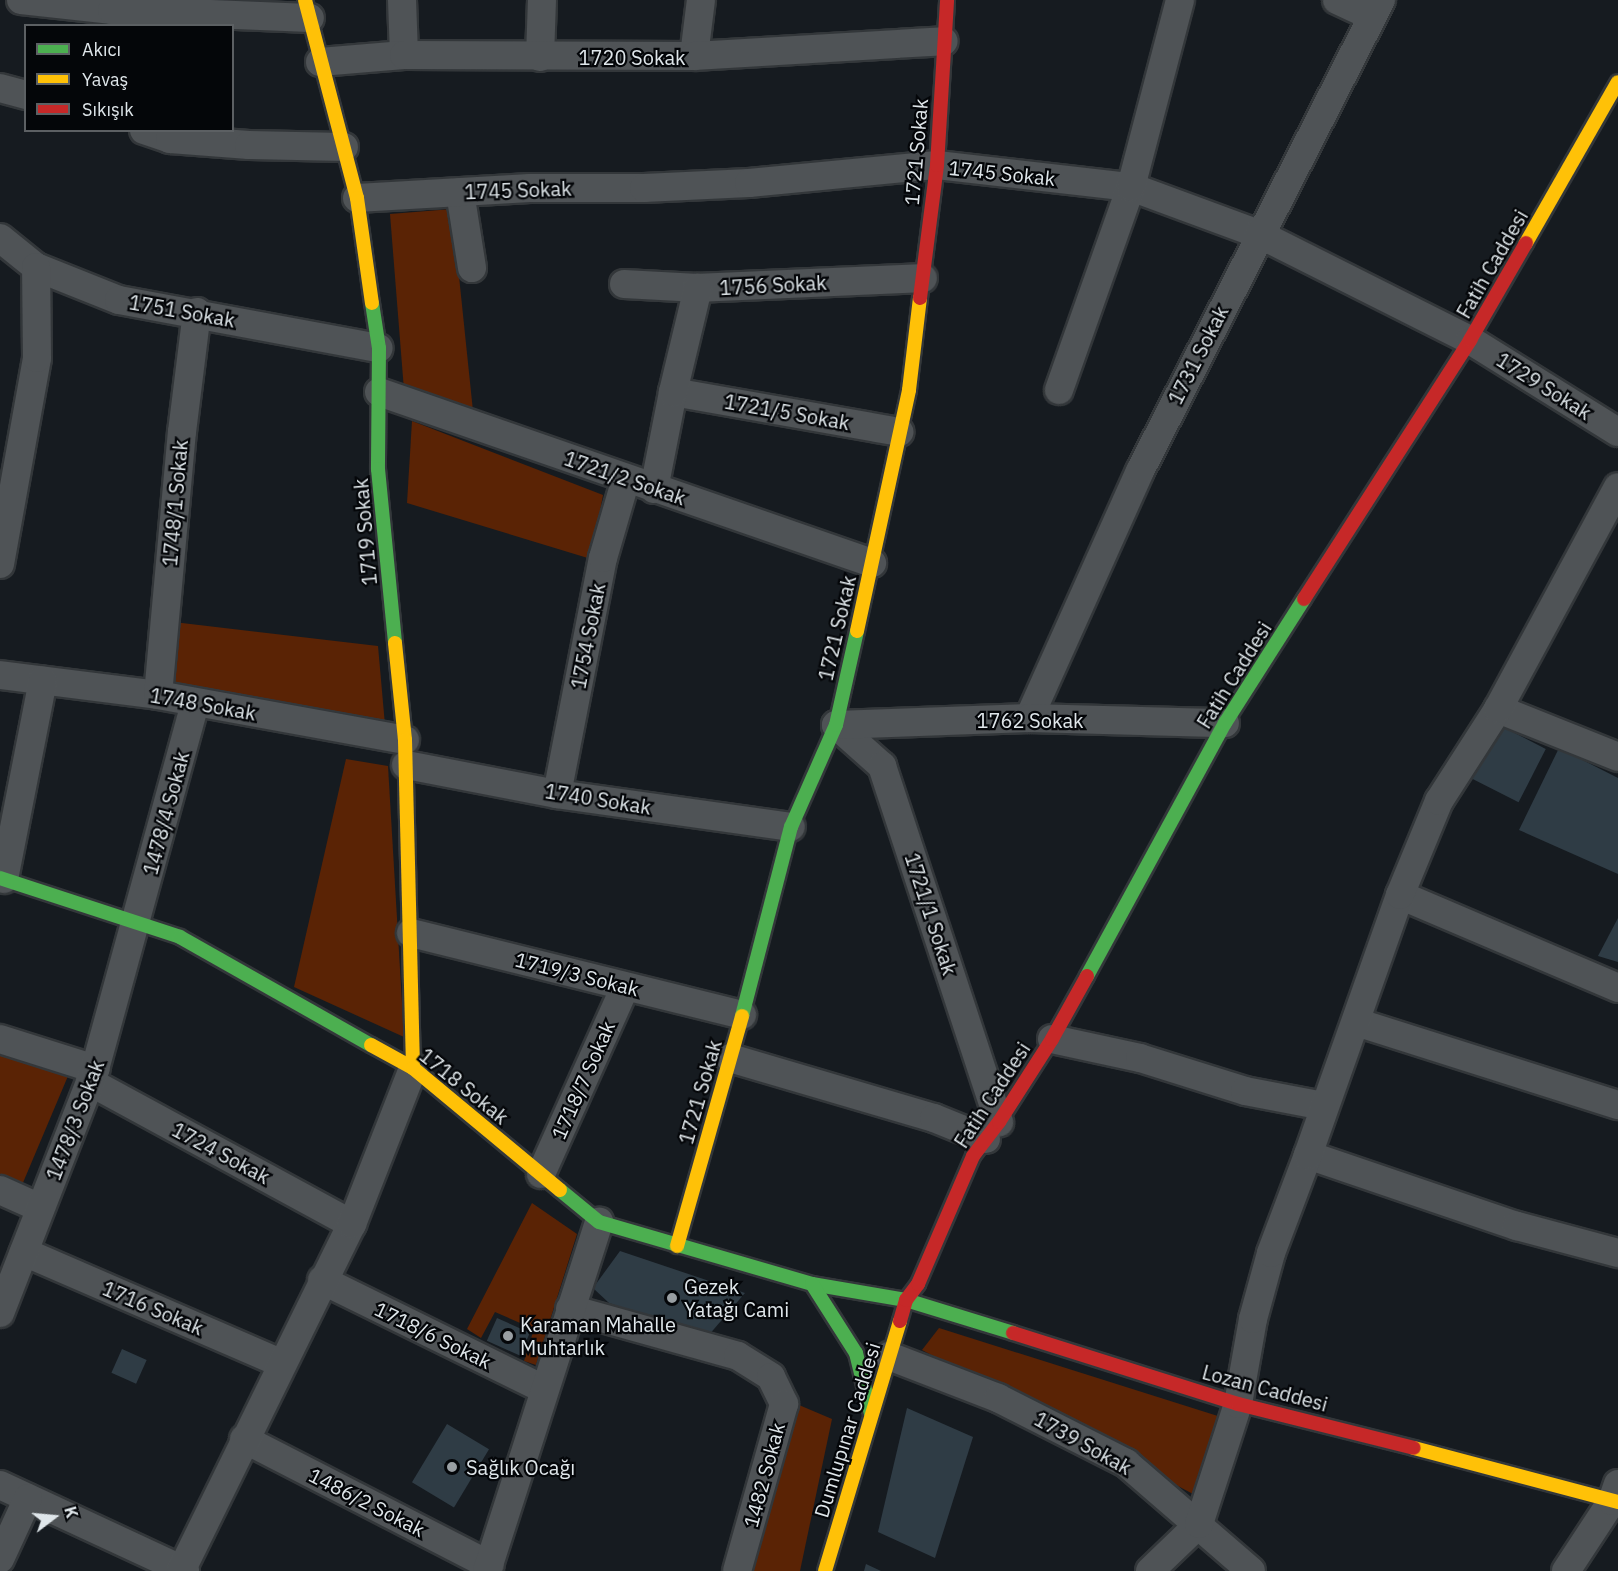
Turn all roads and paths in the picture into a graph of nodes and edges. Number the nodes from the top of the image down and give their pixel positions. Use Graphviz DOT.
graph roads {
  1 [pos="21,0"];
  2 [pos="402,0"];
  3 [pos="542,0"];
  4 [pos="701,0"];
  5 [pos="947,0"];
  6 [pos="1180,0"];
  7 [pos="1337,0"];
  8 [pos="1377,8"];
  9 [pos="307,9"];
  10 [pos="944,41"];
  11 [pos="404,55"];
  12 [pos="540,57"];
  13 [pos="694,57"];
  14 [pos="320,62"];
  15 [pos="1618,82"];
  16 [pos="0,88"];
  17 [pos="24,94"];
  18 [pos="150,132"];
  19 [pos="344,147"];
  20 [pos="937,165"];
  21 [pos="1131,187"];
  22 [pos="460,192"];
  23 [pos="357,198"];
  24 [pos="1259,234"];
  25 [pos="0,238"];
  26 [pos="36,267"];
  27 [pos="472,268"];
  28 [pos="923,278"];
  29 [pos="624,284"];
  30 [pos="698,288"];
  31 [pos="197,312"];
  32 [pos="1470,340"];
  33 [pos="379,348"];
  34 [pos="1059,390"];
  35 [pos="673,392"];
  36 [pos="379,393"];
  37 [pos="900,432"];
  38 [pos="1618,432"];
  39 [pos="626,479"];
  40 [pos="1618,487"];
  41 [pos="654,489"];
  42 [pos="872,563"];
  43 [pos="0,564"];
  44 [pos="0,675"];
  45 [pos="43,681"];
  46 [pos="158,695"];
  47 [pos="195,703"];
  48 [pos="1498,709"];
  49 [pos="1029,718"];
  50 [pos="1225,723"];
  51 [pos="836,725"];
  52 [pos="405,753"];
  53 [pos="1618,757"];
  54 [pos="557,794"];
  55 [pos="791,827"];
  56 [pos="2,879"];
  57 [pos="1400,895"];
  58 [pos="137,922"];
  59 [pos="411,933"];
  60 [pos="625,987"];
  61 [pos="1618,988"];
  62 [pos="742,1016"];
  63 [pos="1356,1022"];
  64 [pos="0,1039"];
  65 [pos="1052,1039"];
  66 [pos="730,1058"];
  67 [pos="413,1068"];
  68 [pos="93,1076"];
  69 [pos="1618,1105"];
  70 [pos="1324,1106"];
  71 [pos="993,1130"];
  72 [pos="1308,1155"];
  73 [pos="541,1173"];
  74 [pos="0,1190"];
  75 [pos="40,1208"];
  76 [pos="599,1222"];
  77 [pos="352,1224"];
  78 [pos="677,1246"];
  79 [pos="1618,1253"];
  80 [pos="322,1280"];
  81 [pos="10,1283"];
  82 [pos="812,1284"];
  83 [pos="906,1300"];
  84 [pos="570,1310"];
  85 [pos="889,1356"];
  86 [pos="277,1372"];
  87 [pos="544,1389"];
  88 [pos="1238,1404"];
  89 [pos="872,1416"];
  90 [pos="244,1439"];
  91 [pos="0,1485"];
  92 [pos="1616,1496"];
  93 [pos="28,1498"];
  94 [pos="1199,1524"];
  95 [pos="0,1559"];
  96 [pos="488,1568"];
  97 [pos="183,1570"];
  98 [pos="737,1571"];
  99 [pos="825,1571"];
  100 [pos="1149,1571"];
  101 [pos="1251,1571"];
  102 [pos="1566,1571"];
  1 -- 9 [label="street"];
  2 -- 11 [label="street"];
  3 -- 12 [label="street"];
  4 -- 13 [label="street"];
  5 -- 10 [label="main road, 1721 Sokak"];
  6 -- 21 [label="street"];
  7 -- 8 [label="street"];
  8 -- 24 [label="street, 1731 Sokak"];
  9 -- 14 [label="main road, 1719 Sokak"];
  10 -- 13 [label="street, 1720 Sokak"];
  10 -- 20 [label="main road, 1721 Sokak"];
  11 -- 12 [label="street, 1720 Sokak"];
  11 -- 14 [label="street, 1720 Sokak"];
  12 -- 13 [label="street, 1720 Sokak"];
  14 -- 19 [label="main road, 1719 Sokak"];
  15 -- 32 [label="main road, Fatih Caddesi"];
  16 -- 17 [label="street"];
  18 -- 19 [label="street"];
  19 -- 23 [label="main road, 1719 Sokak"];
  20 -- 21 [label="street, 1745 Sokak"];
  20 -- 22 [label="street, 1745 Sokak"];
  20 -- 28 [label="main road, 1721 Sokak"];
  21 -- 24 [label="street, 1745 Sokak"];
  21 -- 34 [label="street"];
  22 -- 23 [label="street, 1745 Sokak"];
  22 -- 27 [label="street"];
  23 -- 33 [label="main road, 1719 Sokak"];
  24 -- 32 [label="street, 1745 Sokak"];
  24 -- 49 [label="street, 1731 Sokak"];
  25 -- 26 [label="street, 1751 Sokak"];
  26 -- 31 [label="street, 1751 Sokak"];
  26 -- 43 [label="street"];
  28 -- 30 [label="street, 1756 Sokak"];
  28 -- 37 [label="main road, 1721 Sokak"];
  29 -- 30 [label="street, 1756 Sokak"];
  30 -- 35 [label="street"];
  31 -- 33 [label="street, 1751 Sokak"];
  31 -- 46 [label="street, 1748/1 Sokak"];
  32 -- 38 [label="street, 1729 Sokak"];
  32 -- 50 [label="main road, Fatih Caddesi"];
  33 -- 36 [label="main road, 1719 Sokak"];
  35 -- 37 [label="street, 1721/5 Sokak"];
  35 -- 41 [label="street"];
  36 -- 39 [label="street, 1721/2 Sokak"];
  36 -- 52 [label="main road, 1719 Sokak"];
  37 -- 42 [label="main road, 1721 Sokak"];
  39 -- 41 [label="street, 1721/2 Sokak"];
  39 -- 54 [label="street, 1754 Sokak"];
  40 -- 48 [label="street"];
  41 -- 42 [label="street, 1721/2 Sokak"];
  42 -- 51 [label="main road, 1721 Sokak"];
  44 -- 45 [label="street, 1748 Sokak"];
  45 -- 46 [label="street, 1748 Sokak"];
  45 -- 56 [label="street"];
  46 -- 47 [label="street, 1748 Sokak"];
  47 -- 52 [label="street, 1748 Sokak"];
  47 -- 58 [label="street, 1478/4 Sokak"];
  48 -- 53 [label="street"];
  48 -- 57 [label="street"];
  49 -- 50 [label="street, 1762 Sokak"];
  49 -- 51 [label="street, 1762 Sokak"];
  50 -- 65 [label="main road, Fatih Caddesi"];
  51 -- 55 [label="main road, 1721 Sokak"];
  51 -- 71 [label="street, 1721/1 Sokak"];
  52 -- 54 [label="street, 1740 Sokak"];
  52 -- 59 [label="main road, 1719 Sokak"];
  54 -- 55 [label="street, 1740 Sokak"];
  55 -- 62 [label="main road, 1721 Sokak"];
  56 -- 58 [label="main road, 1718 Sokak"];
  57 -- 61 [label="street"];
  57 -- 63 [label="street"];
  58 -- 67 [label="main road, 1718 Sokak"];
  58 -- 68 [label="street, 1478/3 Sokak"];
  59 -- 60 [label="street, 1719/3 Sokak"];
  59 -- 67 [label="main road, 1719 Sokak"];
  60 -- 62 [label="street, 1719/3 Sokak"];
  60 -- 73 [label="street, 1718/7 Sokak"];
  62 -- 66 [label="main road, 1721 Sokak"];
  63 -- 69 [label="street"];
  63 -- 70 [label="street"];
  64 -- 68 [label="street, 1724 Sokak"];
  65 -- 70 [label="street"];
  65 -- 71 [label="main road, Fatih Caddesi"];
  66 -- 71 [label="street"];
  66 -- 78 [label="main road, 1721 Sokak"];
  67 -- 73 [label="main road, 1718 Sokak"];
  67 -- 77 [label="street"];
  68 -- 75 [label="street, 1478/3 Sokak"];
  68 -- 77 [label="street, 1724 Sokak"];
  70 -- 72 [label="street"];
  71 -- 83 [label="main road, Fatih Caddesi"];
  72 -- 79 [label="street"];
  72 -- 88 [label="street"];
  73 -- 76 [label="main road, 1718 Sokak"];
  74 -- 75 [label="street"];
  75 -- 81 [label="street, 1478/3 Sokak"];
  76 -- 78 [label="main road, 1718 Sokak"];
  76 -- 84 [label="street"];
  77 -- 80 [label="street"];
  78 -- 82 [label="main road, 1718 Sokak"];
  80 -- 86 [label="street"];
  80 -- 87 [label="street, 1718/6 Sokak"];
  81 -- 86 [label="street, 1716 Sokak"];
  82 -- 83 [label="main road, 1718 Sokak"];
  82 -- 89 [label="main road"];
  83 -- 85 [label="main road, Dumlupınar Caddesi"];
  83 -- 88 [label="main road, Lozan Caddesi"];
  84 -- 87 [label="street"];
  84 -- 98 [label="street, 1482 Sokak"];
  85 -- 89 [label="main road, Dumlupınar Caddesi"];
  85 -- 94 [label="street, 1739 Sokak"];
  86 -- 90 [label="street"];
  87 -- 96 [label="street"];
  88 -- 92 [label="main road, Lozan Caddesi"];
  88 -- 94 [label="street"];
  89 -- 99 [label="main road, Dumlupınar Caddesi"];
  90 -- 96 [label="street, 1486/2 Sokak"];
  90 -- 97 [label="street"];
  91 -- 93 [label="street"];
  92 -- 102 [label="street"];
  93 -- 95 [label="street"];
  93 -- 97 [label="street"];
  94 -- 100 [label="street"];
  94 -- 101 [label="street, 1739 Sokak"];
}
